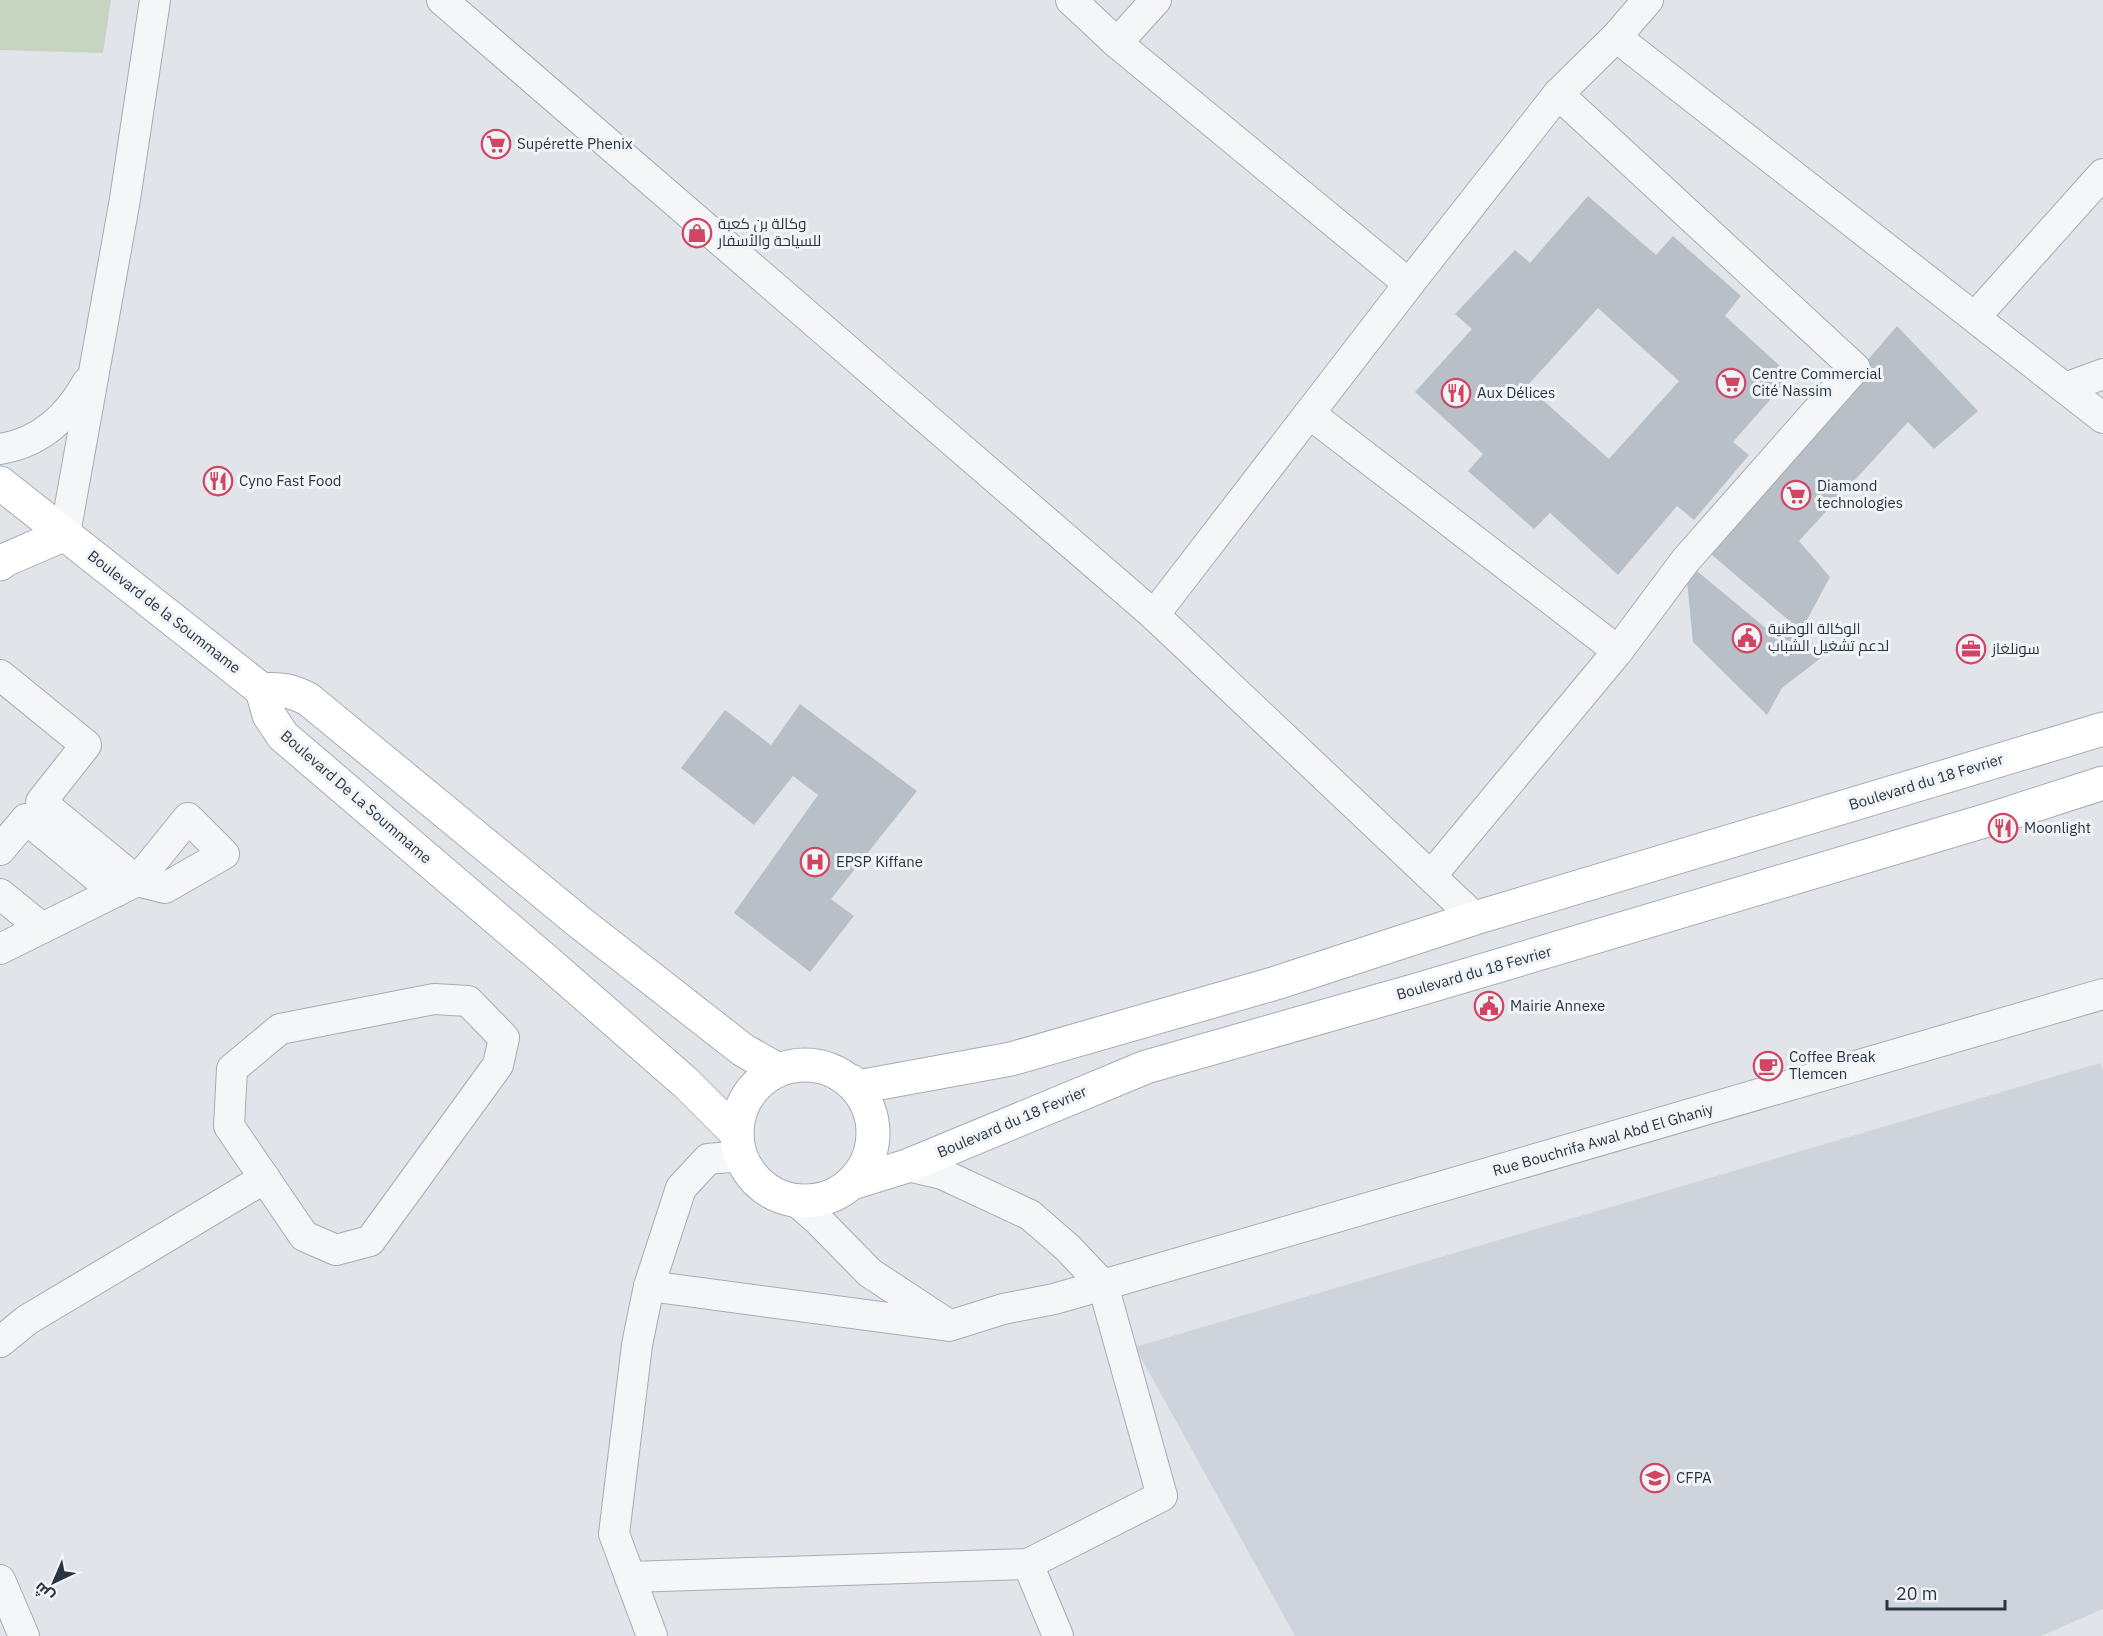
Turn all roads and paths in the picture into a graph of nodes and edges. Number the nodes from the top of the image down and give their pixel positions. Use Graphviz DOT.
graph roads {
  1 [pos="155,0"];
  2 [pos="442,0"];
  3 [pos="1071,0"];
  4 [pos="1156,0"];
  5 [pos="1639,3"];
  6 [pos="1616,37"];
  7 [pos="1117,43"];
  8 [pos="1558,94"];
  9 [pos="2103,174"];
  10 [pos="1409,284"];
  11 [pos="1975,317"];
  12 [pos="96,360"];
  13 [pos="2103,374"];
  14 [pos="2065,388"];
  15 [pos="1310,414"];
  16 [pos="2103,418"];
  17 [pos="0,449"];
  18 [pos="0,483"];
  19 [pos="65,534"];
  20 [pos="0,564"];
  21 [pos="1154,615"];
  22 [pos="1618,651"];
  23 [pos="0,675"];
  24 [pos="262,690"];
  25 [pos="2103,729"];
  26 [pos="2103,783"];
  27 [pos="0,850"];
  28 [pos="1431,876"];
  29 [pos="126,886"];
  30 [pos="0,894"];
  31 [pos="1475,918"];
  32 [pos="42,928"];
  33 [pos="0,949"];
  34 [pos="2103,994"];
  35 [pos="778,1070"];
  36 [pos="851,1081"];
  37 [pos="739,1144"];
  38 [pos="907,1166"];
  39 [pos="265,1178"];
  40 [pos="852,1183"];
  41 [pos="795,1200"];
  42 [pos="1103,1285"];
  43 [pos="650,1286"];
  44 [pos="950,1326"];
  45 [pos="0,1342"];
  46 [pos="1028,1564"];
  47 [pos="630,1578"];
  48 [pos="0,1580"];
  49 [pos="24,1636"];
  50 [pos="652,1636"];
  51 [pos="1058,1636"];
  1 -- 12 [label="street"];
  2 -- 21 [label="street"];
  3 -- 7 [label="street"];
  4 -- 7 [label="street"];
  5 -- 6 [label="street"];
  6 -- 8 [label="street"];
  6 -- 11 [label="street"];
  7 -- 10 [label="street"];
  8 -- 10 [label="street"];
  8 -- 22 [label="street"];
  9 -- 11 [label="street"];
  10 -- 15 [label="street"];
  11 -- 14 [label="street"];
  12 -- 17 [label="street"];
  12 -- 19 [label="street"];
  13 -- 14 [label="street"];
  14 -- 16 [label="street"];
  15 -- 21 [label="street"];
  15 -- 22 [label="street"];
  18 -- 19 [label="main road, Boulevard de la Soummame"];
  19 -- 20 [label="main road"];
  19 -- 24 [label="main road, Boulevard de la Soummame"];
  21 -- 28 [label="street"];
  22 -- 28 [label="street"];
  23 -- 29 [label="street"];
  24 -- 35 [label="main road"];
  24 -- 37 [label="main road, Boulevard De La Soummame"];
  25 -- 31 [label="main road, Boulevard du 18 Fevrier"];
  26 -- 38 [label="main road, Boulevard du 18 Fevrier"];
  27 -- 29 [label="street"];
  28 -- 31 [label="street"];
  29 -- 32 [label="street"];
  30 -- 32 [label="street"];
  31 -- 36 [label="main road, Boulevard du 18 Fevrier"];
  32 -- 33 [label="street"];
  34 -- 42 [label="street, Rue Bouchrifa Awal Abd El Ghaniy"];
  35 -- 36 [label="main road"];
  35 -- 37 [label="main road"];
  36 -- 40 [label="main road"];
  37 -- 41 [label="main road"];
  37 -- 43 [label="street"];
  38 -- 40 [label="main road, Boulevard du 18 Fevrier"];
  38 -- 42 [label="street"];
  39 -- 39 [label="street"];
  39 -- 45 [label="street"];
  40 -- 41 [label="main road"];
  41 -- 44 [label="street"];
  42 -- 44 [label="street, Rue Bouchrifa Awal Abd El Ghaniy"];
  42 -- 46 [label="street"];
  43 -- 44 [label="street"];
  43 -- 47 [label="street"];
  46 -- 47 [label="street"];
  46 -- 51 [label="street"];
  47 -- 50 [label="street"];
  48 -- 49 [label="street"];
}
